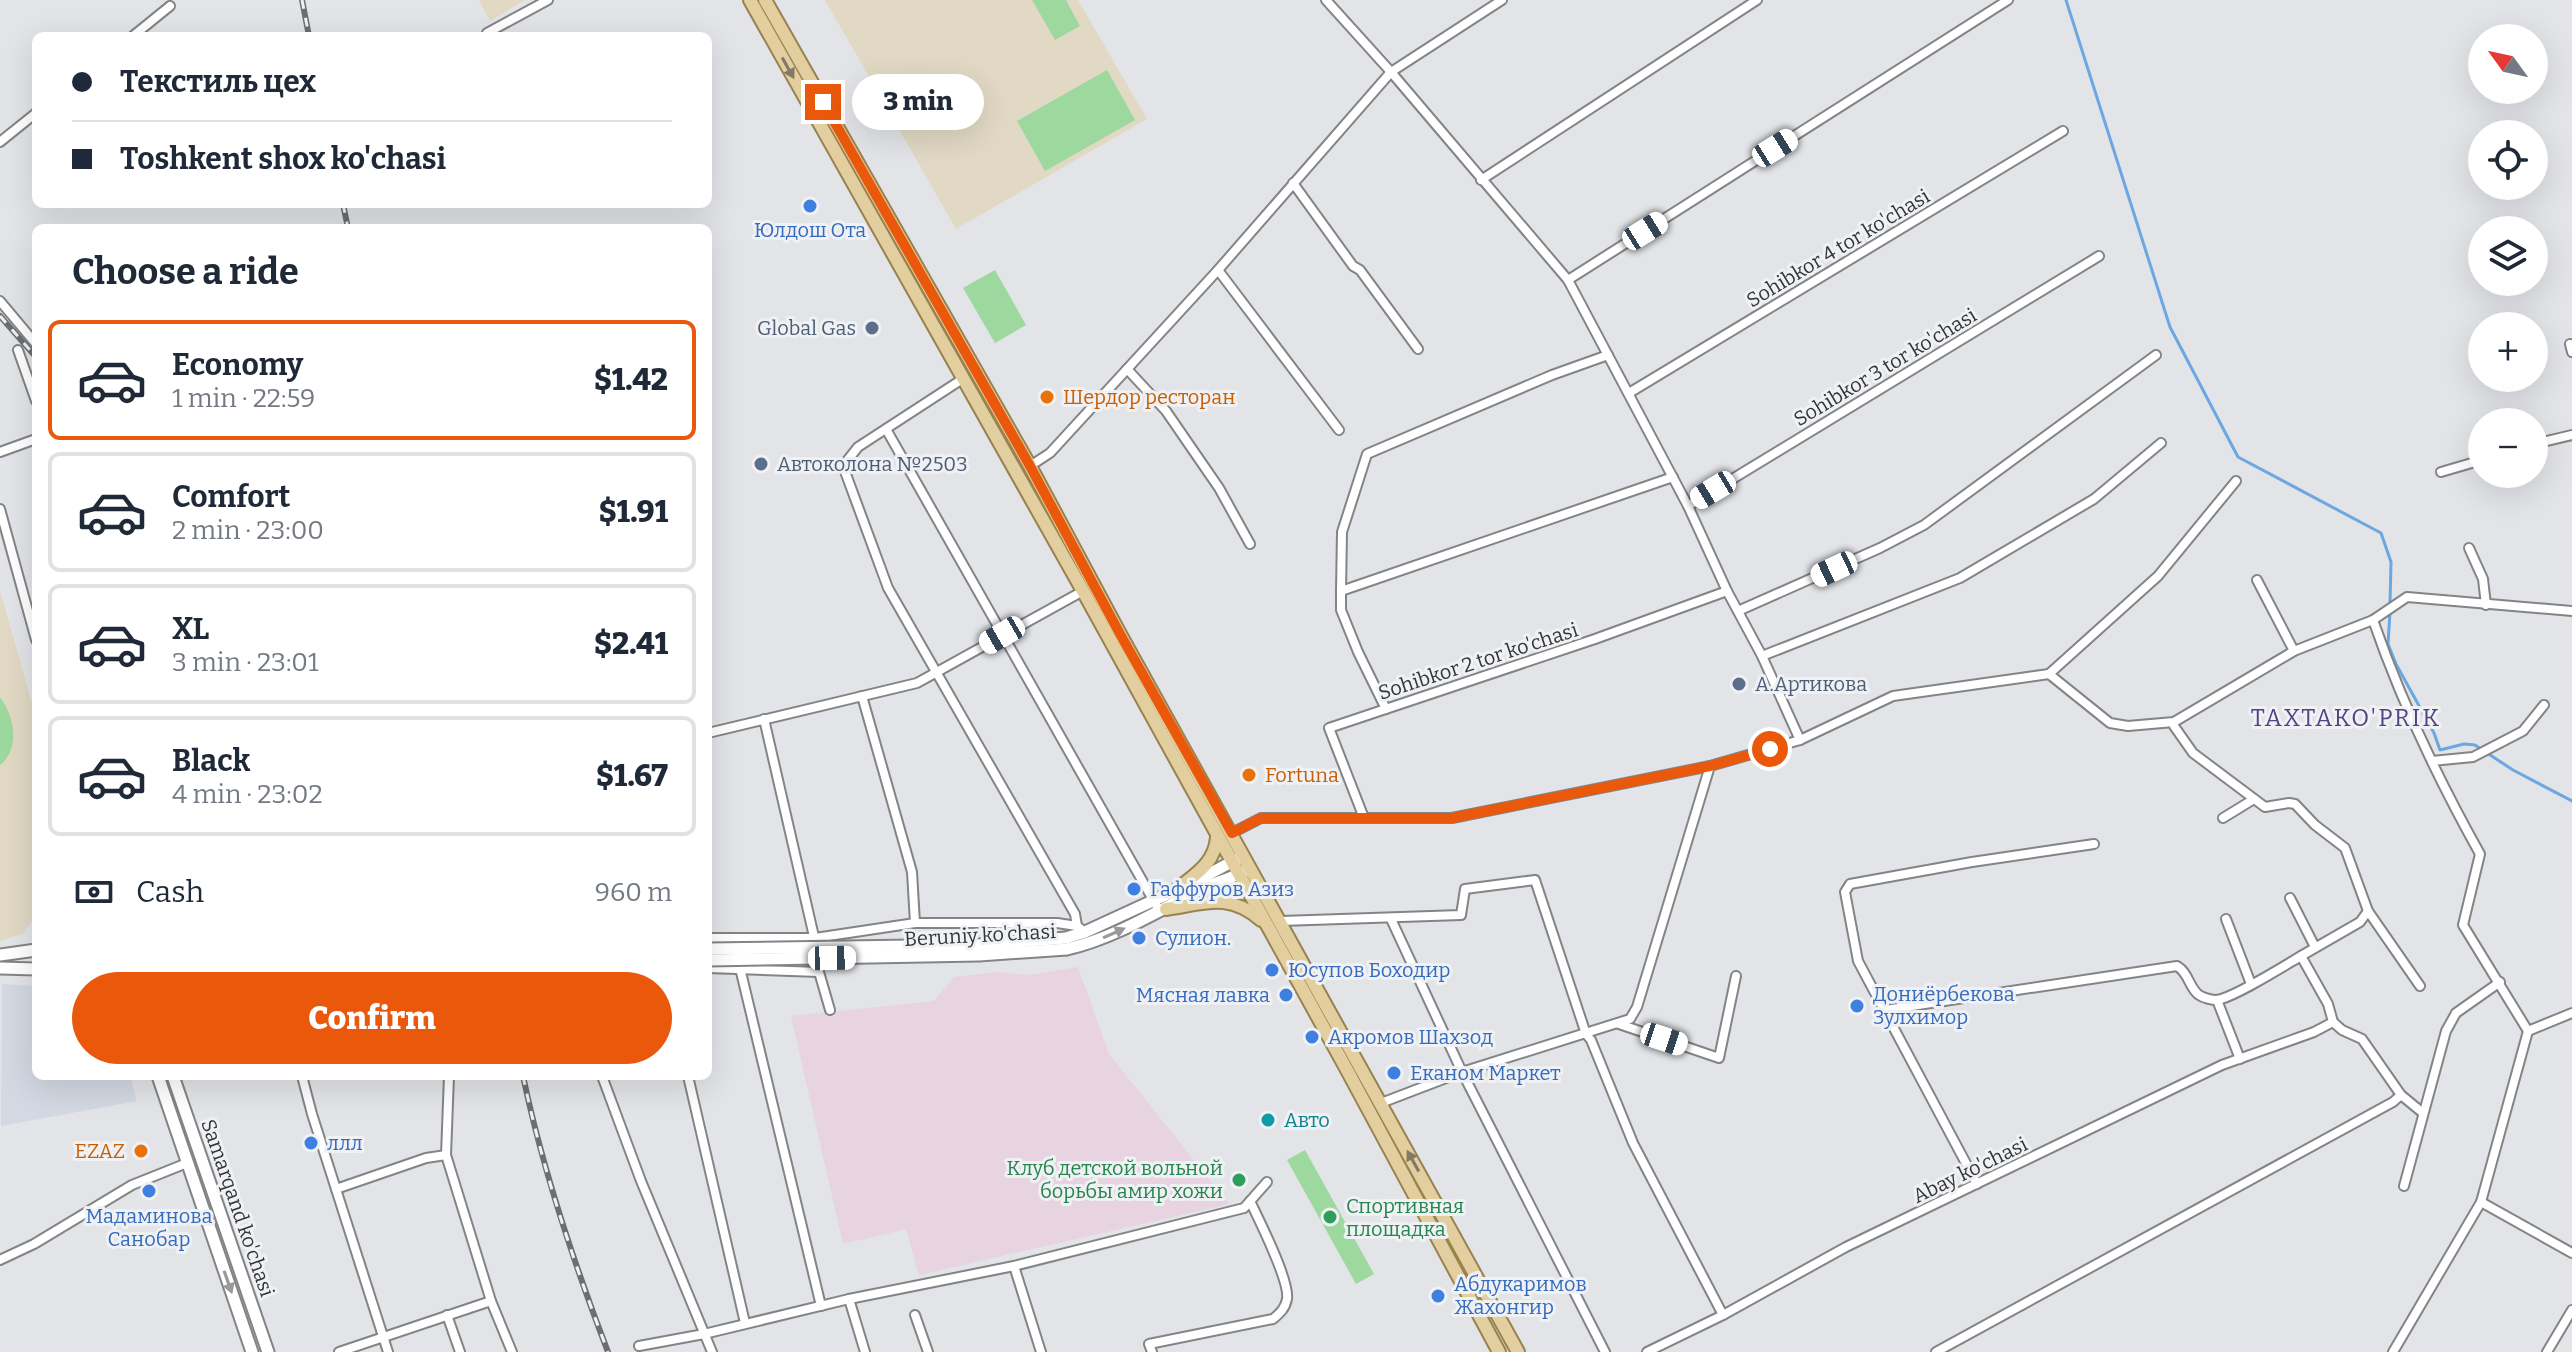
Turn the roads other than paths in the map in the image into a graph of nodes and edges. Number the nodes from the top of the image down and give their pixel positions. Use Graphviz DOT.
graph roads {
  1 [pos="548,0"];
  2 [pos="750,0"];
  3 [pos="765,0"];
  4 [pos="1326,0"];
  5 [pos="1502,0"];
  6 [pos="1757,0"];
  7 [pos="2008,0"];
  8 [pos="170,6"];
  9 [pos="138,32"];
  10 [pos="489,32"];
  11 [pos="1391,72"];
  12 [pos="32,116"];
  13 [pos="2063,131"];
  14 [pos="0,142"];
  15 [pos="1481,180"];
  16 [pos="1293,183"];
  17 [pos="2099,256"];
  18 [pos="1218,270"];
  19 [pos="1568,280"];
  20 [pos="0,301"];
  21 [pos="32,339"];
  22 [pos="1418,349"];
  23 [pos="18,350"];
  24 [pos="1608,355"];
  25 [pos="2156,355"];
  26 [pos="1127,369"];
  27 [pos="964,378"];
  28 [pos="32,390"];
  29 [pos="1629,393"];
  30 [pos="886,429"];
  31 [pos="1339,430"];
  32 [pos="2572,435"];
  33 [pos="32,440"];
  34 [pos="2548,441"];
  35 [pos="2161,443"];
  36 [pos="0,452"];
  37 [pos="2468,464"];
  38 [pos="1030,466"];
  39 [pos="2441,472"];
  40 [pos="1673,477"];
  41 [pos="2236,481"];
  42 [pos="1688,506"];
  43 [pos="0,509"];
  44 [pos="1250,544"];
  45 [pos="2469,548"];
  46 [pos="2257,580"];
  47 [pos="1083,591"];
  48 [pos="1341,591"];
  49 [pos="1727,591"];
  50 [pos="2486,605"];
  51 [pos="1738,611"];
  52 [pos="2572,611"];
  53 [pos="2376,617"];
  54 [pos="32,625"];
  55 [pos="1002,635"];
  56 [pos="2294,651"];
  57 [pos="1762,656"];
  58 [pos="938,673"];
  59 [pos="2049,674"];
  60 [pos="862,696"];
  61 [pos="2544,705"];
  62 [pos="1386,709"];
  63 [pos="764,719"];
  64 [pos="2174,722"];
  65 [pos="712,732"];
  66 [pos="1800,740"];
  67 [pos="2432,761"];
  68 [pos="1710,766"];
  69 [pos="2254,799"];
  70 [pos="1364,818"];
  71 [pos="2223,818"];
  72 [pos="1232,833"];
  73 [pos="1217,837"];
  74 [pos="2094,844"];
  75 [pos="1244,855"];
  76 [pos="1231,863"];
  77 [pos="1244,872"];
  78 [pos="1175,891"];
  79 [pos="2290,898"];
  80 [pos="1153,900"];
  81 [pos="1163,910"];
  82 [pos="2368,911"];
  83 [pos="1391,919"];
  84 [pos="2226,919"];
  85 [pos="1281,921"];
  86 [pos="915,923"];
  87 [pos="1265,924"];
  88 [pos="1084,934"];
  89 [pos="712,938"];
  90 [pos="815,938"];
  91 [pos="1066,944"];
  92 [pos="2315,947"];
  93 [pos="712,949"];
  94 [pos="32,951"];
  95 [pos="0,955"];
  96 [pos="2301,956"];
  97 [pos="712,960"];
  98 [pos="0,968"];
  99 [pos="712,968"];
  100 [pos="740,968"];
  101 [pos="32,969"];
  102 [pos="819,972"];
  103 [pos="1736,976"];
  104 [pos="2500,982"];
  105 [pos="2251,984"];
  106 [pos="2420,986"];
  107 [pos="2217,1000"];
  108 [pos="830,1010"];
  109 [pos="1885,1010"];
  110 [pos="2572,1013"];
  111 [pos="2333,1022"];
  112 [pos="1619,1024"];
  113 [pos="2528,1031"];
  114 [pos="1586,1034"];
  115 [pos="2240,1059"];
  116 [pos="1353,1067"];
  117 [pos="1462,1072"];
  118 [pos="159,1080"];
  119 [pos="174,1080"];
  120 [pos="303,1080"];
  121 [pos="449,1080"];
  122 [pos="603,1080"];
  123 [pos="689,1080"];
  124 [pos="2401,1095"];
  125 [pos="1381,1103"];
  126 [pos="2423,1113"];
  127 [pos="446,1155"];
  128 [pos="187,1163"];
  129 [pos="1267,1182"];
  130 [pos="1977,1184"];
  131 [pos="2404,1186"];
  132 [pos="336,1189"];
  133 [pos="1250,1201"];
  134 [pos="2481,1202"];
  135 [pos="2572,1253"];
  136 [pos="0,1260"];
  137 [pos="1014,1266"];
  138 [pos="849,1299"];
  139 [pos="491,1301"];
  140 [pos="821,1306"];
  141 [pos="2572,1310"];
  142 [pos="447,1315"];
  143 [pos="915,1315"];
  144 [pos="1723,1315"];
  145 [pos="745,1323"];
  146 [pos="704,1334"];
  147 [pos="383,1337"];
  148 [pos="639,1346"];
  149 [pos="252,1352"];
  150 [pos="268,1352"];
  151 [pos="339,1352"];
  152 [pos="388,1352"];
  153 [pos="460,1352"];
  154 [pos="512,1352"];
  155 [pos="712,1352"];
  156 [pos="865,1352"];
  157 [pos="928,1352"];
  158 [pos="1041,1352"];
  159 [pos="1152,1352"];
  160 [pos="1499,1352"];
  161 [pos="1518,1352"];
  162 [pos="1605,1352"];
  163 [pos="1647,1352"];
  164 [pos="1936,1352"];
  165 [pos="2393,1352"];
  166 [pos="2547,1352"];
  1 -- 10 [label="street"];
  2 -- 27 [label="main road, one-way"];
  3 -- 38 [label="main road"];
  4 -- 11 [label="street"];
  5 -- 11 [label="street"];
  6 -- 15 [label="street"];
  7 -- 19 [label="street"];
  8 -- 9 [label="street"];
  11 -- 15 [label="street"];
  11 -- 16 [label="street"];
  12 -- 14 [label="street"];
  13 -- 29 [label="street, Sohibkor 4 tor ko'chasi"];
  15 -- 19 [label="street"];
  16 -- 18 [label="street"];
  16 -- 22 [label="street"];
  17 -- 42 [label="street, Sohibkor 3 tor ko'chasi"];
  18 -- 26 [label="street"];
  18 -- 31 [label="street"];
  19 -- 24 [label="street"];
  20 -- 21 [label="street"];
  23 -- 28 [label="street"];
  24 -- 29 [label="street"];
  24 -- 48 [label="street"];
  25 -- 51 [label="street"];
  26 -- 38 [label="street"];
  26 -- 44 [label="street"];
  27 -- 30 [label="street"];
  27 -- 47 [label="main road"];
  29 -- 40 [label="street"];
  30 -- 55 [label="street"];
  30 -- 58 [label="street"];
  32 -- 34 [label="street"];
  33 -- 36 [label="street"];
  35 -- 57 [label="street"];
  37 -- 39 [label="street"];
  38 -- 72 [label="main road"];
  40 -- 42 [label="street"];
  40 -- 48 [label="street"];
  41 -- 59 [label="street"];
  42 -- 49 [label="street"];
  43 -- 54 [label="street"];
  45 -- 50 [label="street"];
  46 -- 56 [label="street"];
  47 -- 55 [label="street"];
  47 -- 73 [label="main road"];
  48 -- 62 [label="street"];
  49 -- 51 [label="street"];
  49 -- 62 [label="street, Sohibkor 2 tor ko'chasi"];
  50 -- 52 [label="street"];
  50 -- 53 [label="street"];
  51 -- 57 [label="street"];
  53 -- 56 [label="street"];
  53 -- 67 [label="street"];
  55 -- 58 [label="street"];
  55 -- 80 [label="street"];
  56 -- 64 [label="street"];
  57 -- 66 [label="street"];
  58 -- 60 [label="street"];
  58 -- 88 [label="street"];
  59 -- 64 [label="street"];
  59 -- 66 [label="street"];
  60 -- 63 [label="street"];
  60 -- 86 [label="street"];
  61 -- 67 [label="street"];
  62 -- 70 [label="street, Sohibkor 2 tor ko'chasi"];
  63 -- 65 [label="street"];
  63 -- 90 [label="street"];
  64 -- 69 [label="street"];
  66 -- 68 [label="street"];
  67 -- 104 [label="street"];
  68 -- 70 [label="street"];
  68 -- 112 [label="street"];
  69 -- 71 [label="street"];
  69 -- 82 [label="street"];
  70 -- 72 [label="street"];
  72 -- 75 [label="main road"];
  73 -- 76 [label="main road"];
  73 -- 78 [label="main road"];
  74 -- 109 [label="street"];
  75 -- 76 [label="main road, Beruniy ko'chasi"];
  75 -- 77 [label="main road"];
  76 -- 77 [label="main road"];
  76 -- 78 [label="main road, Beruniy ko'chasi"];
  77 -- 81 [label="main road, Beruniy ko'chasi"];
  77 -- 85 [label="main road"];
  77 -- 87 [label="main road"];
  78 -- 80 [label="main road, Beruniy ko'chasi"];
  79 -- 92 [label="street"];
  80 -- 81 [label="street"];
  80 -- 88 [label="main road, Beruniy ko'chasi"];
  81 -- 87 [label="main road"];
  88 -- 81 [label="main road, Beruniy ko'chasi, one-way"];
  82 -- 92 [label="street"];
  82 -- 106 [label="street"];
  83 -- 85 [label="street"];
  83 -- 114 [label="street"];
  83 -- 117 [label="street"];
  84 -- 105 [label="street"];
  85 -- 116 [label="main road"];
  86 -- 88 [label="street"];
  86 -- 90 [label="street"];
  87 -- 116 [label="main road"];
  88 -- 91 [label="main road, Beruniy ko'chasi"];
  89 -- 90 [label="street"];
  90 -- 102 [label="street"];
  91 -- 93 [label="main road, Beruniy ko'chasi, bridge"];
  91 -- 97 [label="main road, Beruniy ko'chasi, bridge"];
  92 -- 96 [label="street"];
  94 -- 95 [label="main road"];
  96 -- 105 [label="street"];
  96 -- 111 [label="street"];
  98 -- 101 [label="main road"];
  99 -- 100 [label="street"];
  100 -- 102 [label="street"];
  100 -- 140 [label="street"];
  102 -- 108 [label="street"];
  103 -- 112 [label="street"];
  104 -- 113 [label="street"];
  104 -- 126 [label="street"];
  105 -- 107 [label="street"];
  107 -- 109 [label="street"];
  107 -- 115 [label="street"];
  109 -- 130 [label="street"];
  110 -- 113 [label="street"];
  111 -- 115 [label="street, Abay ko'chasi"];
  111 -- 124 [label="street"];
  112 -- 114 [label="street"];
  113 -- 134 [label="street"];
  114 -- 117 [label="street"];
  114 -- 144 [label="street"];
  115 -- 130 [label="street, Abay ko'chasi"];
  116 -- 125 [label="main road"];
  116 -- 160 [label="main road"];
  117 -- 125 [label="street"];
  117 -- 162 [label="street"];
  118 -- 128 [label="main road, Samarqand ko'chasi"];
  119 -- 150 [label="main road, Samarqand ko'chasi"];
  120 -- 132 [label="street"];
  121 -- 127 [label="street"];
  122 -- 146 [label="street"];
  123 -- 145 [label="street"];
  124 -- 126 [label="street"];
  124 -- 164 [label="street"];
  161 -- 125 [label="main road, one-way"];
  126 -- 131 [label="street"];
  127 -- 132 [label="street"];
  127 -- 139 [label="street"];
  128 -- 136 [label="street"];
  128 -- 149 [label="main road, Samarqand ko'chasi, one-way"];
  129 -- 133 [label="street"];
  130 -- 144 [label="street, Abay ko'chasi"];
  132 -- 147 [label="street"];
  133 -- 137 [label="street"];
  133 -- 159 [label="street"];
  134 -- 135 [label="street"];
  134 -- 165 [label="street"];
  137 -- 138 [label="street"];
  137 -- 158 [label="street"];
  138 -- 140 [label="street"];
  138 -- 156 [label="street"];
  139 -- 142 [label="street"];
  139 -- 154 [label="street"];
  140 -- 145 [label="street"];
  141 -- 166 [label="street"];
  142 -- 147 [label="street"];
  142 -- 153 [label="street"];
  143 -- 157 [label="street"];
  144 -- 163 [label="street, Abay ko'chasi"];
  145 -- 146 [label="street"];
  146 -- 148 [label="street"];
  146 -- 155 [label="street"];
  147 -- 151 [label="street"];
  147 -- 152 [label="street"];
}
